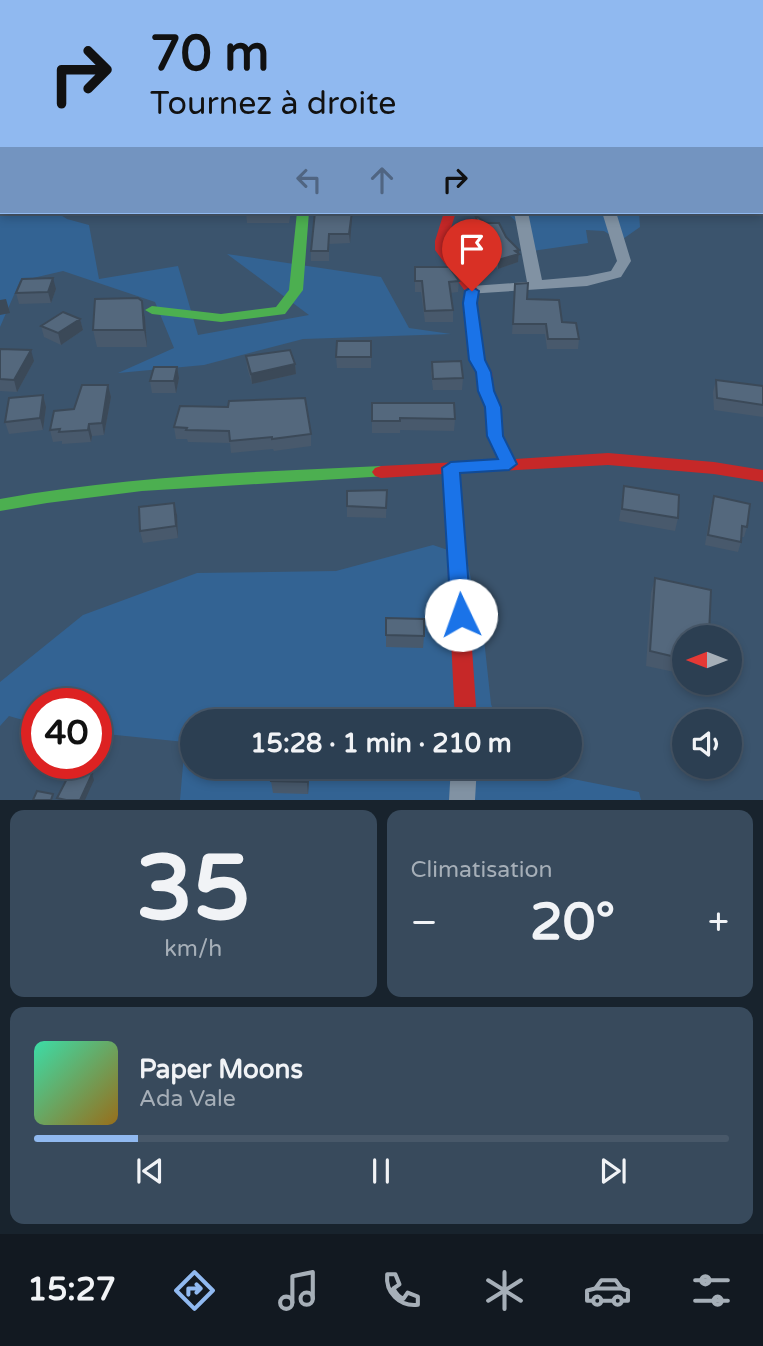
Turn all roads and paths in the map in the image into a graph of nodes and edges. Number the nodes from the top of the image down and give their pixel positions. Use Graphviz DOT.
graph roads {
  1 [pos="303,214"];
  2 [pos="451,214"];
  3 [pos="521,214"];
  4 [pos="610,214"];
  5 [pos="535,284"];
  6 [pos="472,291"];
  7 [pos="152,310"];
  8 [pos="509,464"];
  9 [pos="451,468"];
  10 [pos="763,477"];
  11 [pos="0,505"];
  12 [pos="465,709"];
  13 [pos="463,779"];
  14 [pos="462,800"];
  1 -- 7 [label="street"];
  2 -- 6 [label="street"];
  3 -- 5 [label="street"];
  4 -- 5 [label="street"];
  5 -- 6 [label="street"];
  6 -- 8 [label="street"];
  8 -- 9 [label="street"];
  8 -- 10 [label="street"];
  9 -- 11 [label="street"];
  9 -- 12 [label="street"];
  13 -- 14 [label="street"];
}
